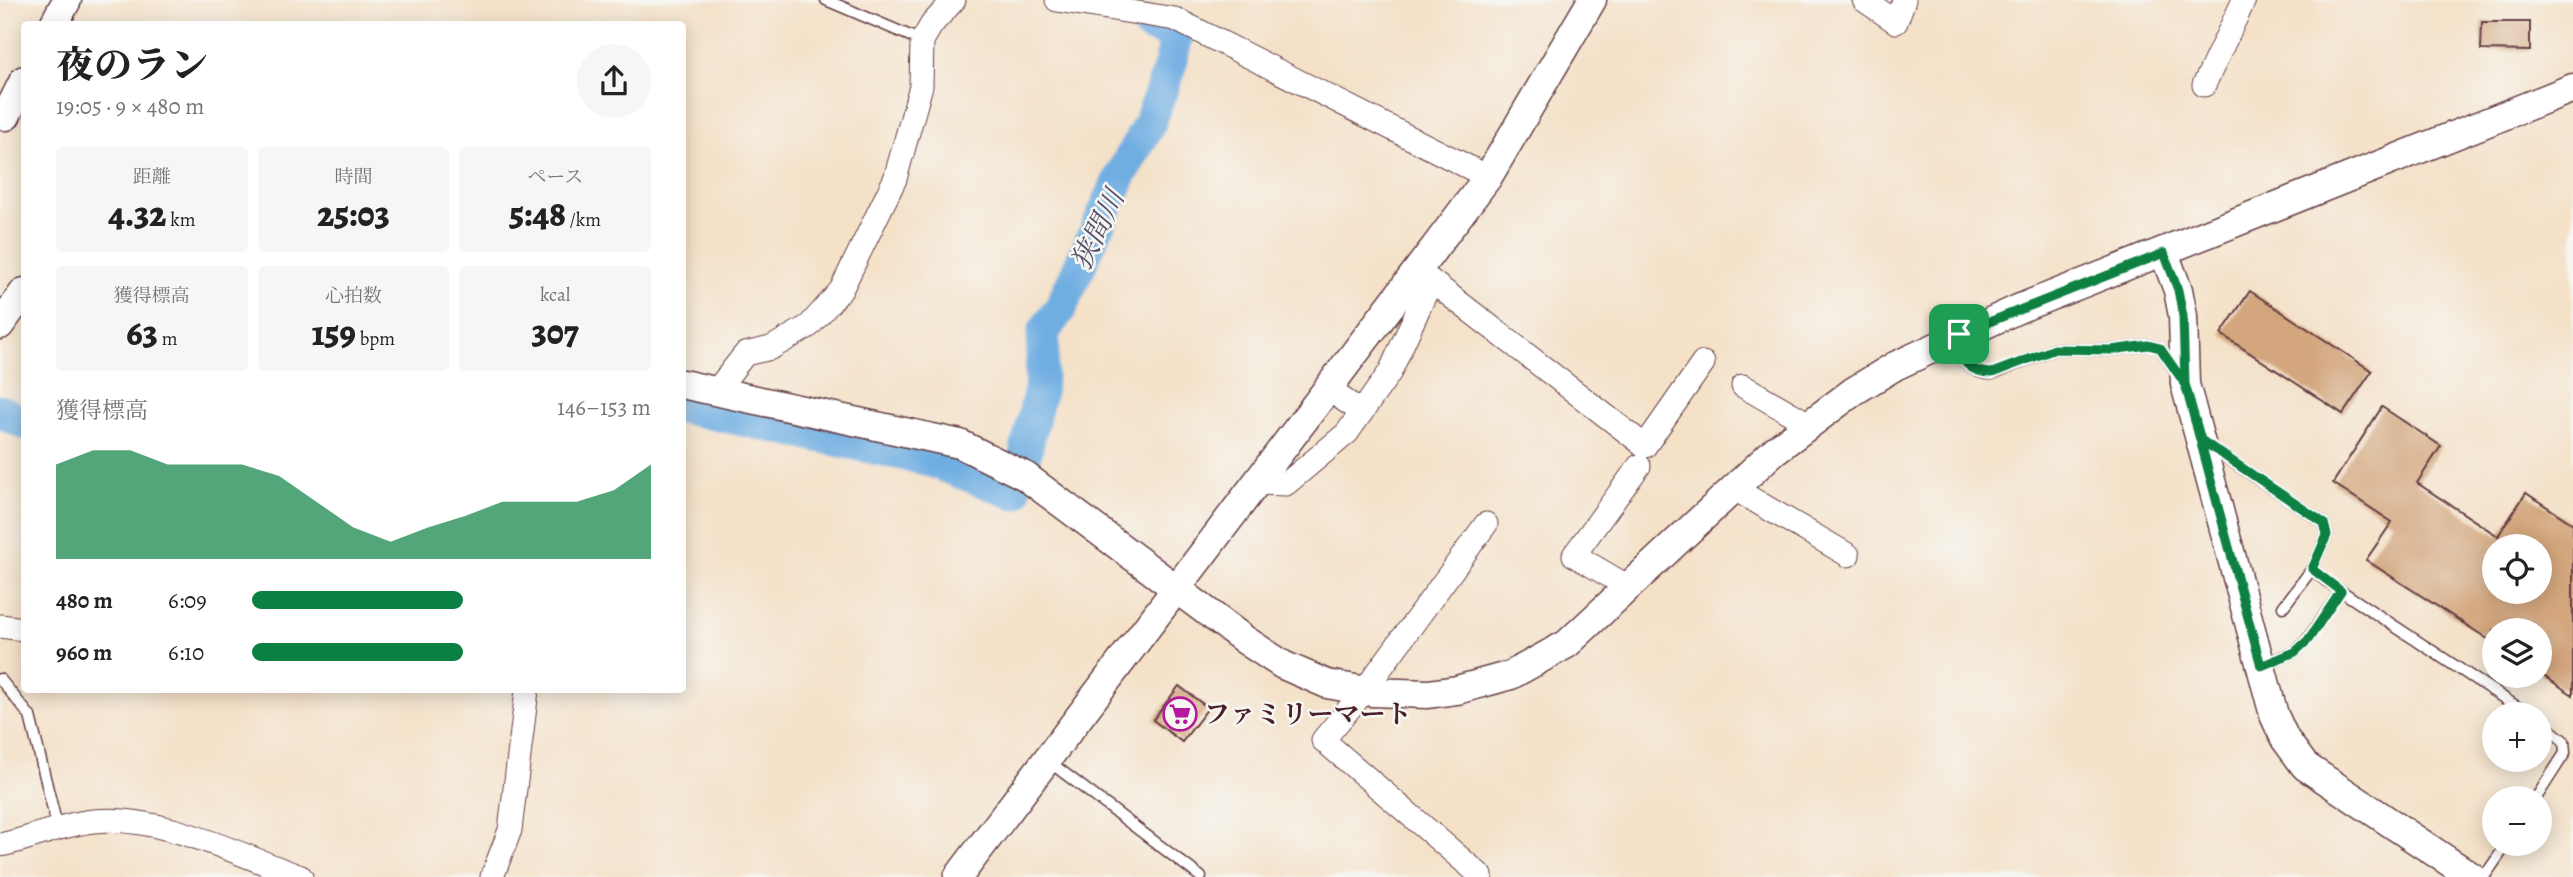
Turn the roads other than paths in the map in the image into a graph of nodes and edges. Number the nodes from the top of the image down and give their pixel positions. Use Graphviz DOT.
graph roads {
  1 [pos="67,0"];
  2 [pos="826,0"];
  3 [pos="954,0"];
  4 [pos="1057,0"];
  5 [pos="1592,0"];
  6 [pos="1864,0"];
  7 [pos="1904,0"];
  8 [pos="2244,0"];
  9 [pos="56,21"];
  10 [pos="922,41"];
  11 [pos="2204,85"];
  12 [pos="2573,88"];
  13 [pos="21,89"];
  14 [pos="10,120"];
  15 [pos="1488,177"];
  16 [pos="2164,253"];
  17 [pos="1424,276"];
  18 [pos="21,296"];
  19 [pos="0,325"];
  20 [pos="1951,338"];
  21 [pos="1703,363"];
  22 [pos="2185,384"];
  23 [pos="686,385"];
  24 [pos="1743,386"];
  25 [pos="1326,388"];
  26 [pos="716,391"];
  27 [pos="1362,412"];
  28 [pos="1809,424"];
  29 [pos="2201,440"];
  30 [pos="1639,467"];
  31 [pos="1256,483"];
  32 [pos="1733,488"];
  33 [pos="1486,524"];
  34 [pos="1848,555"];
  35 [pos="2312,569"];
  36 [pos="1630,588"];
  37 [pos="1177,589"];
  38 [pos="2341,591"];
  39 [pos="2283,607"];
  40 [pos="0,626"];
  41 [pos="21,629"];
  42 [pos="2261,666"];
  43 [pos="0,679"];
  44 [pos="1364,691"];
  45 [pos="527,693"];
  46 [pos="2510,702"];
  47 [pos="2552,731"];
  48 [pos="1047,760"];
  49 [pos="2544,786"];
  50 [pos="57,826"];
  51 [pos="0,845"];
  52 [pos="2499,856"];
  53 [pos="1481,876"];
  54 [pos="301,877"];
  55 [pos="492,877"];
  56 [pos="958,877"];
  57 [pos="1201,877"];
  58 [pos="2472,877"];
  59 [pos="2484,877"];
  1 -- 9 [label="street"];
  2 -- 10 [label="lane"];
  3 -- 10 [label="street"];
  4 -- 15 [label="street"];
  5 -- 15 [label="street"];
  6 -- 7 [label="street"];
  8 -- 11 [label="street"];
  10 -- 26 [label="street"];
  12 -- 16 [label="street"];
  13 -- 14 [label="street"];
  15 -- 17 [label="street"];
  16 -- 20 [label="street"];
  16 -- 22 [label="street"];
  17 -- 21 [label="street"];
  17 -- 25 [label="street"];
  17 -- 27 [label="street"];
  18 -- 19 [label="street"];
  20 -- 22 [label="lane"];
  20 -- 28 [label="street"];
  22 -- 29 [label="street"];
  23 -- 26 [label="street"];
  24 -- 28 [label="street"];
  25 -- 27 [label="street"];
  25 -- 31 [label="street"];
  26 -- 37 [label="street"];
  27 -- 31 [label="street"];
  28 -- 32 [label="street"];
  29 -- 35 [label="lane"];
  29 -- 42 [label="street"];
  30 -- 36 [label="street"];
  31 -- 37 [label="street"];
  32 -- 34 [label="street"];
  32 -- 36 [label="street"];
  33 -- 44 [label="street"];
  35 -- 38 [label="lane"];
  35 -- 39 [label="lane"];
  36 -- 44 [label="street"];
  37 -- 44 [label="street"];
  37 -- 48 [label="street"];
  38 -- 42 [label="lane"];
  38 -- 46 [label="lane"];
  40 -- 41 [label="street"];
  42 -- 58 [label="street"];
  43 -- 50 [label="lane"];
  44 -- 53 [label="street"];
  45 -- 55 [label="street"];
  47 -- 49 [label="lane"];
  48 -- 56 [label="street"];
  48 -- 57 [label="lane"];
  50 -- 51 [label="street"];
  50 -- 54 [label="street"];
  52 -- 59 [label="lane"];
}
